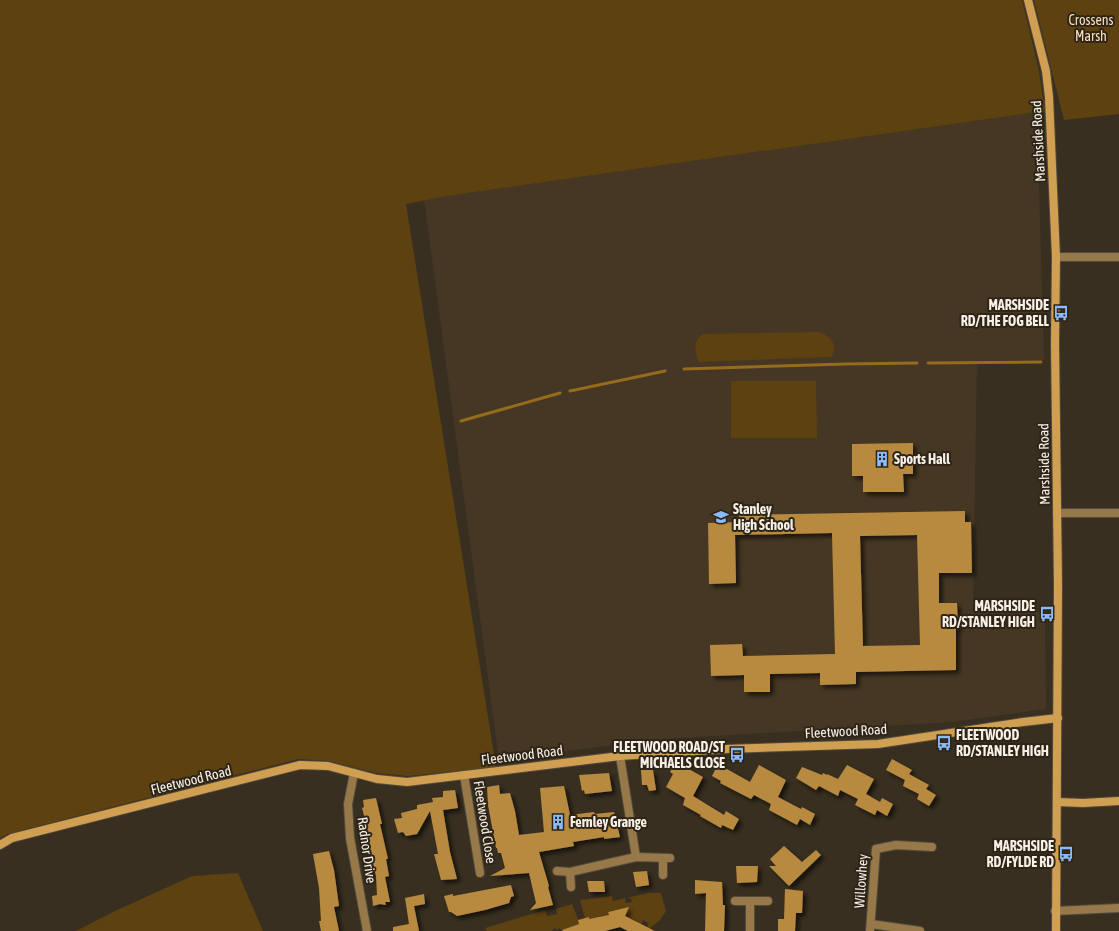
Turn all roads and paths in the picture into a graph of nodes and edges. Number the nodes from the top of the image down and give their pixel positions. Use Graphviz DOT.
graph roads {
  1 [pos="1028,0"];
  2 [pos="1056,257"];
  3 [pos="1119,257"];
  4 [pos="1057,513"];
  5 [pos="1119,513"];
  6 [pos="1058,718"];
  7 [pos="620,756"];
  8 [pos="354,773"];
  9 [pos="464,775"];
  10 [pos="1119,801"];
  11 [pos="1057,802"];
  12 [pos="0,845"];
  13 [pos="932,847"];
  14 [pos="636,857"];
  15 [pos="557,871"];
  16 [pos="480,872"];
  17 [pos="570,872"];
  18 [pos="663,875"];
  19 [pos="571,887"];
  20 [pos="735,901"];
  21 [pos="750,901"];
  22 [pos="768,901"];
  23 [pos="1119,908"];
  24 [pos="1055,911"];
  25 [pos="870,927"];
  26 [pos="367,931"];
  27 [pos="750,931"];
  28 [pos="920,931"];
  29 [pos="1056,931"];
  1 -- 2 [label="street, Marshside Road"];
  2 -- 3 [label="street"];
  2 -- 4 [label="street, Marshside Road"];
  4 -- 5 [label="street"];
  4 -- 6 [label="street, Marshside Road"];
  6 -- 7 [label="street, Fleetwood Road"];
  6 -- 11 [label="street, Marshside Road"];
  7 -- 9 [label="street, Fleetwood Road"];
  7 -- 14 [label="street"];
  8 -- 9 [label="street, Fleetwood Road"];
  8 -- 12 [label="street, Fleetwood Road"];
  8 -- 26 [label="street, Radnor Drive"];
  9 -- 16 [label="street, Fleetwood Close"];
  10 -- 11 [label="street"];
  11 -- 24 [label="street, Marshside Road"];
  13 -- 25 [label="street, Willowhey"];
  14 -- 17 [label="street"];
  14 -- 18 [label="street"];
  15 -- 17 [label="street"];
  17 -- 19 [label="street"];
  20 -- 21 [label="street"];
  21 -- 22 [label="street"];
  21 -- 27 [label="street"];
  23 -- 24 [label="street"];
  24 -- 29 [label="street, Marshside Road"];
  25 -- 28 [label="street, Willowhey"];
}
